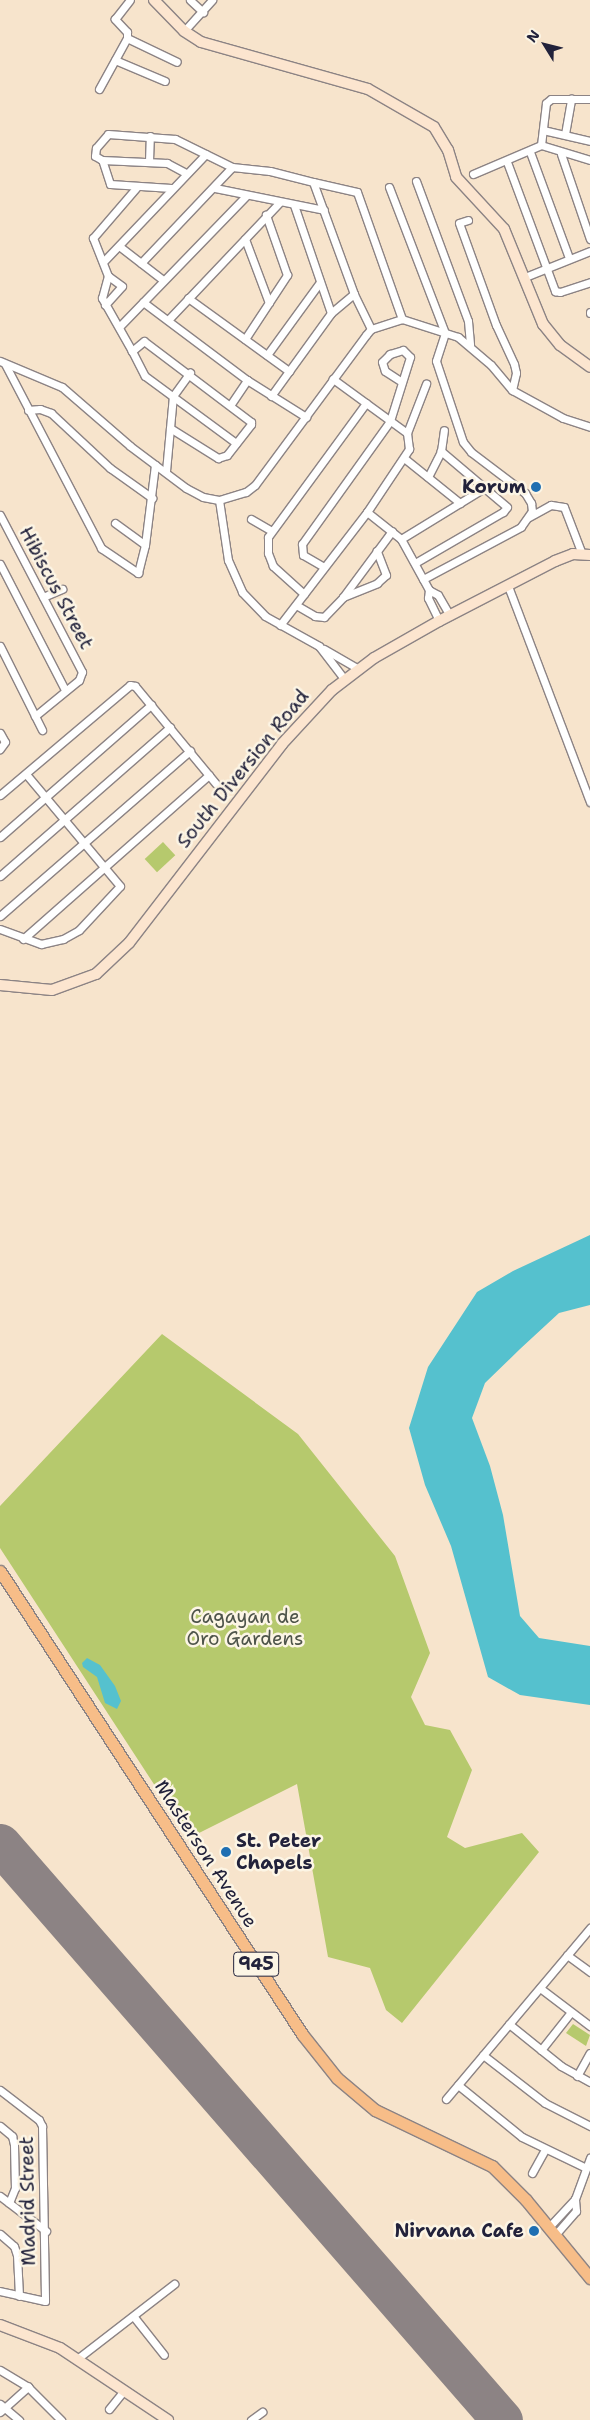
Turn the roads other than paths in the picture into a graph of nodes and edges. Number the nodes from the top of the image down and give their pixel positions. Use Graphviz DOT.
graph roads {
  1 [pos="130,0"];
  2 [pos="154,0"];
  3 [pos="190,0"];
  4 [pos="212,0"];
  5 [pos="202,12"];
  6 [pos="184,31"];
  7 [pos="127,38"];
  8 [pos="115,60"];
  9 [pos="177,62"];
  10 [pos="165,82"];
  11 [pos="98,88"];
  12 [pos="590,98"];
  13 [pos="571,99"];
  14 [pos="542,130"];
  15 [pos="565,134"];
  16 [pos="150,136"];
  17 [pos="590,141"];
  18 [pos="541,145"];
  19 [pos="530,152"];
  20 [pos="206,154"];
  21 [pos="561,154"];
  22 [pos="102,160"];
  23 [pos="149,161"];
  24 [pos="590,161"];
  25 [pos="507,162"];
  26 [pos="232,167"];
  27 [pos="186,173"];
  28 [pos="473,174"];
  29 [pos="416,181"];
  30 [pos="313,182"];
  31 [pos="389,187"];
  32 [pos="136,188"];
  33 [pos="171,188"];
  34 [pos="214,188"];
  35 [pos="246,196"];
  36 [pos="279,203"];
  37 [pos="294,205"];
  38 [pos="324,210"];
  39 [pos="266,216"];
  40 [pos="468,220"];
  41 [pos="590,238"];
  42 [pos="245,239"];
  43 [pos="119,246"];
  44 [pos="590,251"];
  45 [pos="569,258"];
  46 [pos="103,262"];
  47 [pos="141,263"];
  48 [pos="546,268"];
  49 [pos="108,276"];
  50 [pos="524,277"];
  51 [pos="163,280"];
  52 [pos="320,282"];
  53 [pos="590,282"];
  54 [pos="354,294"];
  55 [pos="188,298"];
  56 [pos="143,302"];
  57 [pos="269,303"];
  58 [pos="105,305"];
  59 [pos="331,313"];
  60 [pos="402,319"];
  61 [pos="168,320"];
  62 [pos="119,327"];
  63 [pos="371,329"];
  64 [pos="445,332"];
  65 [pos="245,339"];
  66 [pos="470,344"];
  67 [pos="132,351"];
  68 [pos="267,355"];
  69 [pos="2,362"];
  70 [pos="590,367"];
  71 [pos="289,371"];
  72 [pos="190,373"];
  73 [pos="333,379"];
  74 [pos="247,380"];
  75 [pos="402,382"];
  76 [pos="426,384"];
  77 [pos="512,390"];
  78 [pos="173,396"];
  79 [pos="271,396"];
  80 [pos="366,403"];
  81 [pos="231,404"];
  82 [pos="28,410"];
  83 [pos="306,416"];
  84 [pos="390,421"];
  85 [pos="590,427"];
  86 [pos="170,428"];
  87 [pos="444,430"];
  88 [pos="407,433"];
  89 [pos="236,443"];
  90 [pos="441,451"];
  91 [pos="404,458"];
  92 [pos="155,465"];
  93 [pos="166,471"];
  94 [pos="428,477"];
  95 [pos="486,488"];
  96 [pos="152,498"];
  97 [pos="219,500"];
  98 [pos="460,503"];
  99 [pos="367,512"];
  100 [pos="0,515"];
  101 [pos="529,517"];
  102 [pos="252,518"];
  103 [pos="115,523"];
  104 [pos="270,530"];
  105 [pos="392,531"];
  106 [pos="401,539"];
  107 [pos="145,545"];
  108 [pos="377,551"];
  109 [pos="586,555"];
  110 [pos="414,563"];
  111 [pos="0,564"];
  112 [pos="324,567"];
  113 [pos="423,579"];
  114 [pos="508,586"];
  115 [pos="62,588"];
  116 [pos="429,590"];
  117 [pos="304,594"];
  118 [pos="43,597"];
  119 [pos="343,598"];
  120 [pos="296,605"];
  121 [pos="450,616"];
  122 [pos="438,621"];
  123 [pos="280,625"];
  124 [pos="0,646"];
  125 [pos="319,646"];
  126 [pos="358,669"];
  127 [pos="345,680"];
  128 [pos="65,690"];
  129 [pos="151,705"];
  130 [pos="35,716"];
  131 [pos="170,726"];
  132 [pos="42,730"];
  133 [pos="0,733"];
  134 [pos="0,749"];
  135 [pos="190,751"];
  136 [pos="26,774"];
  137 [pos="209,775"];
  138 [pos="216,784"];
  139 [pos="0,796"];
  140 [pos="46,797"];
  141 [pos="590,802"];
  142 [pos="65,818"];
  143 [pos="0,837"];
  144 [pos="85,842"];
  145 [pos="104,866"];
  146 [pos="0,876"];
  147 [pos="0,916"];
  148 [pos="0,921"];
  149 [pos="0,928"];
  150 [pos="23,939"];
  151 [pos="0,985"];
  152 [pos="0,1571"];
  153 [pos="590,1928"];
  154 [pos="567,1955"];
  155 [pos="590,1972"];
  156 [pos="540,1988"];
  157 [pos="571,2012"];
  158 [pos="510,2024"];
  159 [pos="590,2026"];
  160 [pos="541,2050"];
  161 [pos="590,2053"];
  162 [pos="483,2054"];
  163 [pos="577,2076"];
  164 [pos="590,2082"];
  165 [pos="458,2085"];
  166 [pos="0,2090"];
  167 [pos="446,2098"];
  168 [pos="0,2126"];
  169 [pos="590,2126"];
  170 [pos="546,2150"];
  171 [pos="590,2158"];
  172 [pos="586,2168"];
  173 [pos="532,2173"];
  174 [pos="0,2196"];
  175 [pos="575,2199"];
  176 [pos="9,2203"];
  177 [pos="562,2213"];
  178 [pos="569,2220"];
  179 [pos="46,2231"];
  180 [pos="552,2231"];
  181 [pos="0,2234"];
  182 [pos="590,2278"];
  183 [pos="174,2284"];
  184 [pos="0,2291"];
  185 [pos="19,2296"];
  186 [pos="134,2318"];
  187 [pos="0,2325"];
  188 [pos="164,2355"];
  189 [pos="77,2359"];
  190 [pos="0,2370"];
  191 [pos="28,2387"];
  192 [pos="123,2392"];
  193 [pos="2,2408"];
  194 [pos="109,2409"];
  195 [pos="262,2412"];
  196 [pos="19,2420"];
  197 [pos="62,2420"];
  198 [pos="168,2420"];
  199 [pos="251,2420"];
  1 -- 7 [label="street"];
  2 -- 6 [label="street"];
  3 -- 5 [label="street"];
  4 -- 5 [label="street"];
  5 -- 6 [label="street"];
  6 -- 50 [label="street"];
  7 -- 8 [label="street"];
  7 -- 9 [label="street"];
  8 -- 10 [label="street"];
  8 -- 11 [label="street"];
  12 -- 13 [label="street"];
  13 -- 14 [label="street"];
  13 -- 15 [label="street"];
  14 -- 15 [label="street"];
  14 -- 18 [label="street"];
  15 -- 17 [label="street"];
  16 -- 20 [label="street"];
  16 -- 22 [label="street"];
  16 -- 23 [label="street"];
  18 -- 19 [label="street"];
  18 -- 21 [label="street"];
  19 -- 25 [label="street"];
  19 -- 45 [label="street"];
  20 -- 26 [label="street"];
  20 -- 27 [label="street"];
  21 -- 24 [label="street"];
  21 -- 41 [label="street"];
  22 -- 23 [label="street"];
  22 -- 32 [label="street"];
  23 -- 27 [label="street"];
  25 -- 28 [label="street"];
  25 -- 48 [label="street"];
  26 -- 30 [label="street"];
  26 -- 34 [label="street"];
  27 -- 33 [label="street"];
  29 -- 66 [label="street"];
  30 -- 38 [label="street"];
  30 -- 60 [label="street"];
  31 -- 64 [label="street"];
  32 -- 33 [label="street"];
  32 -- 46 [label="street"];
  33 -- 43 [label="street"];
  34 -- 35 [label="street"];
  34 -- 47 [label="street"];
  35 -- 36 [label="street"];
  35 -- 51 [label="street"];
  36 -- 37 [label="street"];
  36 -- 39 [label="street"];
  37 -- 38 [label="street"];
  37 -- 52 [label="street"];
  38 -- 54 [label="street"];
  39 -- 42 [label="street"];
  39 -- 57 [label="street"];
  40 -- 77 [label="street"];
  42 -- 55 [label="street"];
  42 -- 57 [label="street"];
  43 -- 46 [label="street"];
  43 -- 47 [label="street"];
  44 -- 45 [label="street"];
  45 -- 48 [label="street"];
  46 -- 49 [label="street"];
  47 -- 51 [label="street"];
  48 -- 50 [label="street"];
  48 -- 53 [label="street"];
  49 -- 58 [label="street"];
  49 -- 58 [label="street"];
  50 -- 70 [label="street"];
  51 -- 56 [label="street"];
  52 -- 59 [label="street"];
  52 -- 68 [label="street"];
  54 -- 59 [label="street"];
  54 -- 63 [label="street"];
  55 -- 61 [label="street"];
  55 -- 65 [label="street"];
  56 -- 61 [label="street"];
  56 -- 62 [label="street"];
  57 -- 65 [label="street"];
  58 -- 62 [label="street"];
  59 -- 71 [label="street"];
  60 -- 63 [label="street"];
  60 -- 64 [label="street"];
  61 -- 74 [label="street"];
  62 -- 67 [label="street"];
  63 -- 73 [label="street"];
  64 -- 66 [label="street"];
  64 -- 101 [label="street"];
  65 -- 68 [label="street"];
  66 -- 77 [label="street"];
  67 -- 72 [label="street"];
  67 -- 78 [label="street"];
  68 -- 71 [label="street"];
  69 -- 82 [label="street"];
  69 -- 92 [label="street"];
  71 -- 79 [label="street"];
  72 -- 78 [label="street"];
  72 -- 81 [label="street"];
  73 -- 80 [label="street"];
  73 -- 83 [label="street"];
  74 -- 79 [label="street"];
  74 -- 81 [label="street"];
  75 -- 75 [label="street"];
  75 -- 84 [label="street"];
  76 -- 88 [label="street"];
  77 -- 85 [label="street"];
  78 -- 86 [label="street"];
  78 -- 89 [label="street"];
  79 -- 83 [label="street"];
  80 -- 84 [label="street"];
  80 -- 104 [label="street"];
  81 -- 89 [label="street"];
  82 -- 96 [label="street"];
  82 -- 107 [label="street"];
  83 -- 97 [label="street"];
  84 -- 88 [label="street"];
  84 -- 112 [label="street"];
  86 -- 89 [label="street"];
  86 -- 93 [label="street"];
  87 -- 90 [label="street"];
  88 -- 91 [label="street"];
  90 -- 94 [label="street"];
  90 -- 95 [label="street"];
  91 -- 94 [label="street"];
  91 -- 99 [label="street"];
  92 -- 93 [label="street"];
  92 -- 96 [label="street"];
  93 -- 97 [label="street"];
  94 -- 98 [label="street"];
  95 -- 98 [label="street"];
  95 -- 110 [label="street"];
  96 -- 107 [label="street"];
  97 -- 123 [label="street"];
  98 -- 106 [label="street"];
  99 -- 105 [label="street"];
  99 -- 112 [label="street"];
  100 -- 118 [label="street, Hibiscus Street"];
  101 -- 109 [label="street"];
  101 -- 113 [label="street"];
  102 -- 104 [label="street"];
  103 -- 107 [label="street"];
  104 -- 117 [label="street"];
  105 -- 106 [label="street"];
  105 -- 108 [label="street"];
  106 -- 110 [label="street"];
  108 -- 119 [label="street"];
  108 -- 119 [label="street"];
  109 -- 114 [label="street, South Diversion Road"];
  110 -- 113 [label="street"];
  111 -- 128 [label="street"];
  112 -- 117 [label="street"];
  113 -- 116 [label="street"];
  114 -- 121 [label="street, South Diversion Road"];
  114 -- 141 [label="street"];
  115 -- 118 [label="street"];
  116 -- 121 [label="street"];
  116 -- 122 [label="street"];
  117 -- 120 [label="street"];
  118 -- 128 [label="street, Hibiscus Street"];
  119 -- 120 [label="street"];
  120 -- 123 [label="street"];
  121 -- 122 [label="street, South Diversion Road"];
  122 -- 126 [label="street, South Diversion Road"];
  123 -- 125 [label="street"];
  124 -- 130 [label="street"];
  125 -- 126 [label="street"];
  125 -- 127 [label="street"];
  126 -- 127 [label="street, South Diversion Road"];
  127 -- 151 [label="street, South Diversion Road"];
  128 -- 130 [label="street"];
  129 -- 131 [label="street"];
  129 -- 136 [label="street"];
  129 -- 140 [label="street"];
  130 -- 132 [label="street"];
  131 -- 135 [label="street"];
  131 -- 142 [label="street"];
  133 -- 134 [label="street"];
  135 -- 137 [label="street"];
  135 -- 144 [label="street"];
  136 -- 139 [label="street"];
  136 -- 140 [label="street"];
  137 -- 138 [label="street"];
  137 -- 145 [label="street"];
  140 -- 142 [label="street"];
  140 -- 143 [label="street"];
  142 -- 144 [label="street"];
  142 -- 146 [label="street"];
  144 -- 145 [label="street"];
  144 -- 147 [label="street"];
  145 -- 150 [label="street"];
  145 -- 150 [label="street"];
  148 -- 149 [label="street"];
  149 -- 150 [label="street"];
  152 -- 180 [label="main road, Masterson Avenue / 945"];
  153 -- 154 [label="street"];
  154 -- 155 [label="street"];
  154 -- 156 [label="street"];
  156 -- 157 [label="street"];
  156 -- 158 [label="street"];
  157 -- 159 [label="street"];
  157 -- 160 [label="street"];
  158 -- 160 [label="street"];
  158 -- 162 [label="street"];
  160 -- 163 [label="street"];
  161 -- 163 [label="street"];
  162 -- 165 [label="street"];
  162 -- 169 [label="street"];
  163 -- 164 [label="street"];
  165 -- 167 [label="street"];
  165 -- 170 [label="street"];
  166 -- 179 [label="street, Madrid Street"];
  168 -- 176 [label="street"];
  170 -- 172 [label="street"];
  170 -- 173 [label="street"];
  171 -- 172 [label="street"];
  172 -- 175 [label="street"];
  174 -- 176 [label="street"];
  175 -- 177 [label="street"];
  175 -- 178 [label="street"];
  176 -- 179 [label="street"];
  177 -- 178 [label="street"];
  177 -- 180 [label="street"];
  178 -- 180 [label="street"];
  179 -- 185 [label="street, Madrid Street"];
  180 -- 182 [label="main road, Masterson Avenue / 945"];
  181 -- 185 [label="street"];
  183 -- 186 [label="street"];
  184 -- 185 [label="street"];
  186 -- 188 [label="street"];
  186 -- 189 [label="street"];
  187 -- 189 [label="street"];
  189 -- 192 [label="street"];
  190 -- 191 [label="street"];
  191 -- 193 [label="street"];
  191 -- 197 [label="street"];
  192 -- 194 [label="street"];
  192 -- 198 [label="street"];
  193 -- 196 [label="street"];
  195 -- 199 [label="street"];
}
